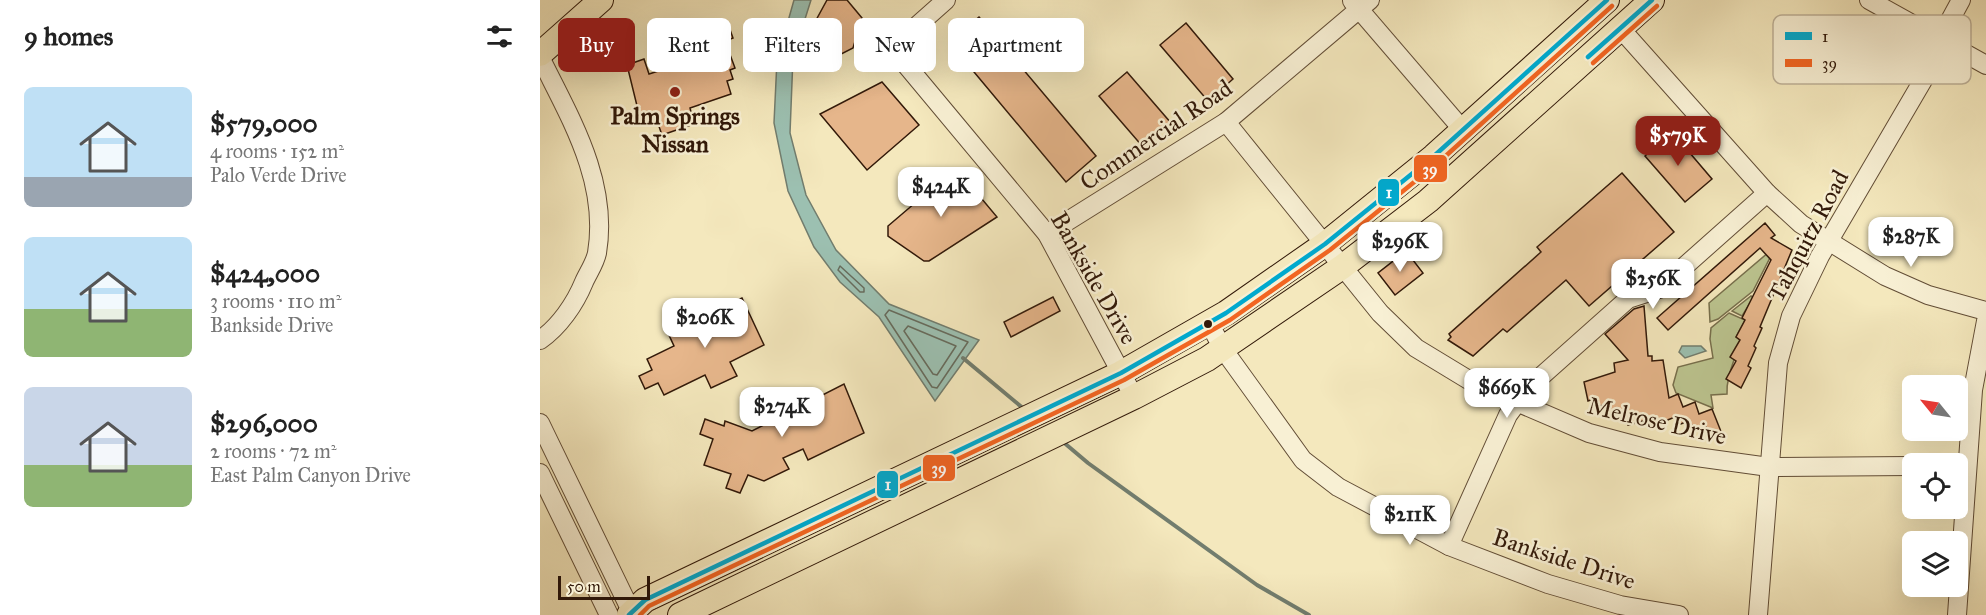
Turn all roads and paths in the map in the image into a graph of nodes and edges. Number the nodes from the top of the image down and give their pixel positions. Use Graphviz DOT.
graph roads {
  1 [pos="601,0"];
  2 [pos="946,0"];
  3 [pos="1607,0"];
  4 [pos="1652,0"];
  5 [pos="1869,0"];
  6 [pos="1961,0"];
  7 [pos="1360,3"];
  8 [pos="1896,15"];
  9 [pos="1954,15"];
  10 [pos="1620,28"];
  11 [pos="540,56"];
  12 [pos="1971,56"];
  13 [pos="1986,65"];
  14 [pos="1514,83"];
  15 [pos="1920,84"];
  16 [pos="1226,122"];
  17 [pos="1462,129"];
  18 [pos="1480,154"];
  19 [pos="1767,193"];
  20 [pos="1047,234"];
  21 [pos="1828,243"];
  22 [pos="1324,244"];
  23 [pos="1342,267"];
  24 [pos="1986,311"];
  25 [pos="1986,321"];
  26 [pos="1209,323"];
  27 [pos="540,340"];
  28 [pos="1223,349"];
  29 [pos="1121,374"];
  30 [pos="1134,397"];
  31 [pos="1516,403"];
  32 [pos="540,423"];
  33 [pos="1902,466"];
  34 [pos="1971,466"];
  35 [pos="1769,467"];
  36 [pos="540,473"];
  37 [pos="1449,546"];
  38 [pos="626,614"];
  39 [pos="680,615"];
  40 [pos="1679,615"];
  41 [pos="1758,615"];
  42 [pos="1957,615"];
  1 -- 11 [label="main road"];
  2 -- 20 [label="street, Bankside Drive"];
  3 -- 14 [label="main road"];
  4 -- 10 [label="main road"];
  5 -- 8 [label="street"];
  6 -- 9 [label="street, Tahquitz Road"];
  7 -- 16 [label="street, Commercial Road"];
  7 -- 17 [label="street"];
  10 -- 18 [label="main road"];
  10 -- 19 [label="street"];
  11 -- 27 [label="street"];
  12 -- 13 [label="street"];
  14 -- 17 [label="main road"];
  14 -- 18 [label="main road"];
  15 -- 21 [label="street, Tahquitz Road"];
  16 -- 20 [label="street, Commercial Road"];
  16 -- 22 [label="street, Melrose Drive"];
  17 -- 22 [label="main road"];
  18 -- 23 [label="main road"];
  19 -- 21 [label="street"];
  19 -- 31 [label="street"];
  20 -- 29 [label="street, Bankside Drive"];
  21 -- 24 [label="street"];
  21 -- 35 [label="street, Tahquitz Road"];
  22 -- 23 [label="street, Melrose Drive"];
  22 -- 26 [label="main road"];
  23 -- 28 [label="main road"];
  23 -- 31 [label="street, Melrose Drive"];
  25 -- 34 [label="street"];
  26 -- 28 [label="street, Bankside Drive"];
  26 -- 29 [label="main road"];
  28 -- 30 [label="main road"];
  28 -- 37 [label="street, Bankside Drive"];
  29 -- 30 [label="street, Bankside Drive"];
  29 -- 38 [label="main road"];
  30 -- 39 [label="main road"];
  31 -- 35 [label="street, Melrose Drive"];
  31 -- 37 [label="street"];
  32 -- 38 [label="street"];
  33 -- 35 [label="street, Melrose Drive"];
  34 -- 42 [label="street"];
  35 -- 41 [label="street, Tahquitz Road"];
  36 -- 38 [label="street"];
  37 -- 40 [label="street, Bankside Drive"];
}
